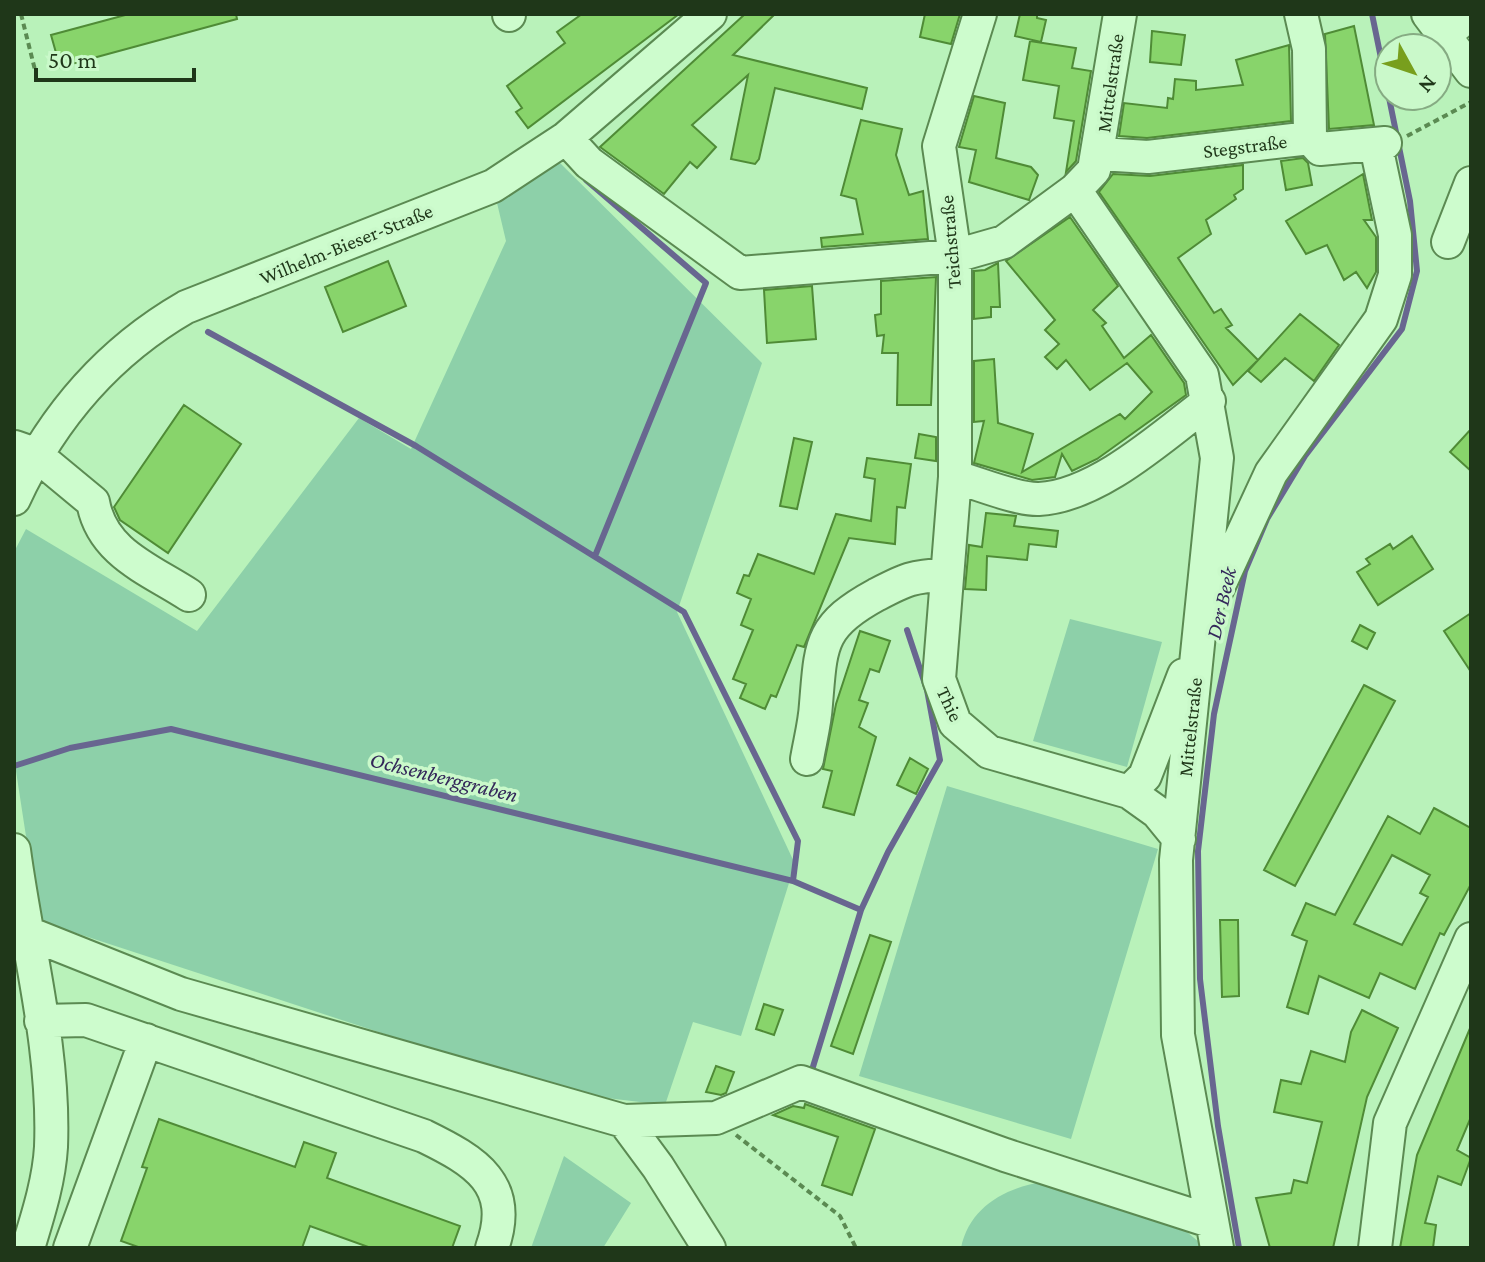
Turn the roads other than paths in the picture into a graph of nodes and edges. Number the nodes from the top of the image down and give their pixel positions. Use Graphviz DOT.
graph roads {
  1 [pos="710,14"];
  2 [pos="980,14"];
  3 [pos="1120,14"];
  4 [pos="1301,14"];
  5 [pos="1469,14"];
  6 [pos="1435,26"];
  7 [pos="1471,71"];
  8 [pos="566,138"];
  9 [pos="1310,138"];
  10 [pos="1100,154"];
  11 [pos="1471,183"];
  12 [pos="1075,190"];
  13 [pos="1448,242"];
  14 [pos="955,256"];
  15 [pos="1209,401"];
  16 [pos="24,450"];
  17 [pos="955,477"];
  18 [pos="14,499"];
  19 [pos="945,575"];
  20 [pos="189,595"];
  21 [pos="1200,634"];
  22 [pos="807,759"];
  23 [pos="1129,792"];
  24 [pos="1179,839"];
  25 [pos="14,850"];
  26 [pos="28,933"];
  27 [pos="1471,939"];
  28 [pos="41,1021"];
  29 [pos="146,1040"];
  30 [pos="624,1121"];
  31 [pos="1214,1235"];
  32 [pos="28,1248"];
  33 [pos="70,1248"];
  34 [pos="492,1248"];
  35 [pos="709,1248"];
  36 [pos="1375,1248"];
  1 -- 8 [label="street, Wilhelm-Bieser-Straße"];
  2 -- 14 [label="street, Teichstraße"];
  3 -- 10 [label="street, Mittelstraße"];
  4 -- 9 [label="street"];
  5 -- 6 [label="street"];
  6 -- 7 [label="street"];
  8 -- 14 [label="street"];
  8 -- 16 [label="street, Wilhelm-Bieser-Straße"];
  9 -- 10 [label="street, Stegstraße"];
  9 -- 21 [label="street, Stegstraße"];
  10 -- 12 [label="street, Mittelstraße"];
  11 -- 13 [label="street"];
  12 -- 14 [label="street"];
  12 -- 15 [label="street, Mittelstraße"];
  14 -- 17 [label="street, Teichstraße"];
  15 -- 17 [label="street"];
  15 -- 21 [label="street, Mittelstraße"];
  16 -- 18 [label="street, Wilhelm-Bieser-Straße"];
  16 -- 20 [label="street"];
  17 -- 19 [label="street, Thie"];
  19 -- 22 [label="street"];
  19 -- 23 [label="street, Thie"];
  21 -- 23 [label="street"];
  21 -- 24 [label="street, Mittelstraße"];
  23 -- 24 [label="street, Thie"];
  24 -- 31 [label="street, Mittelstraße"];
  25 -- 26 [label="street"];
  26 -- 28 [label="street"];
  26 -- 30 [label="street"];
  27 -- 36 [label="street"];
  28 -- 29 [label="street"];
  28 -- 32 [label="street"];
  29 -- 33 [label="street"];
  29 -- 34 [label="street"];
  30 -- 31 [label="street"];
  30 -- 35 [label="street"];
}
